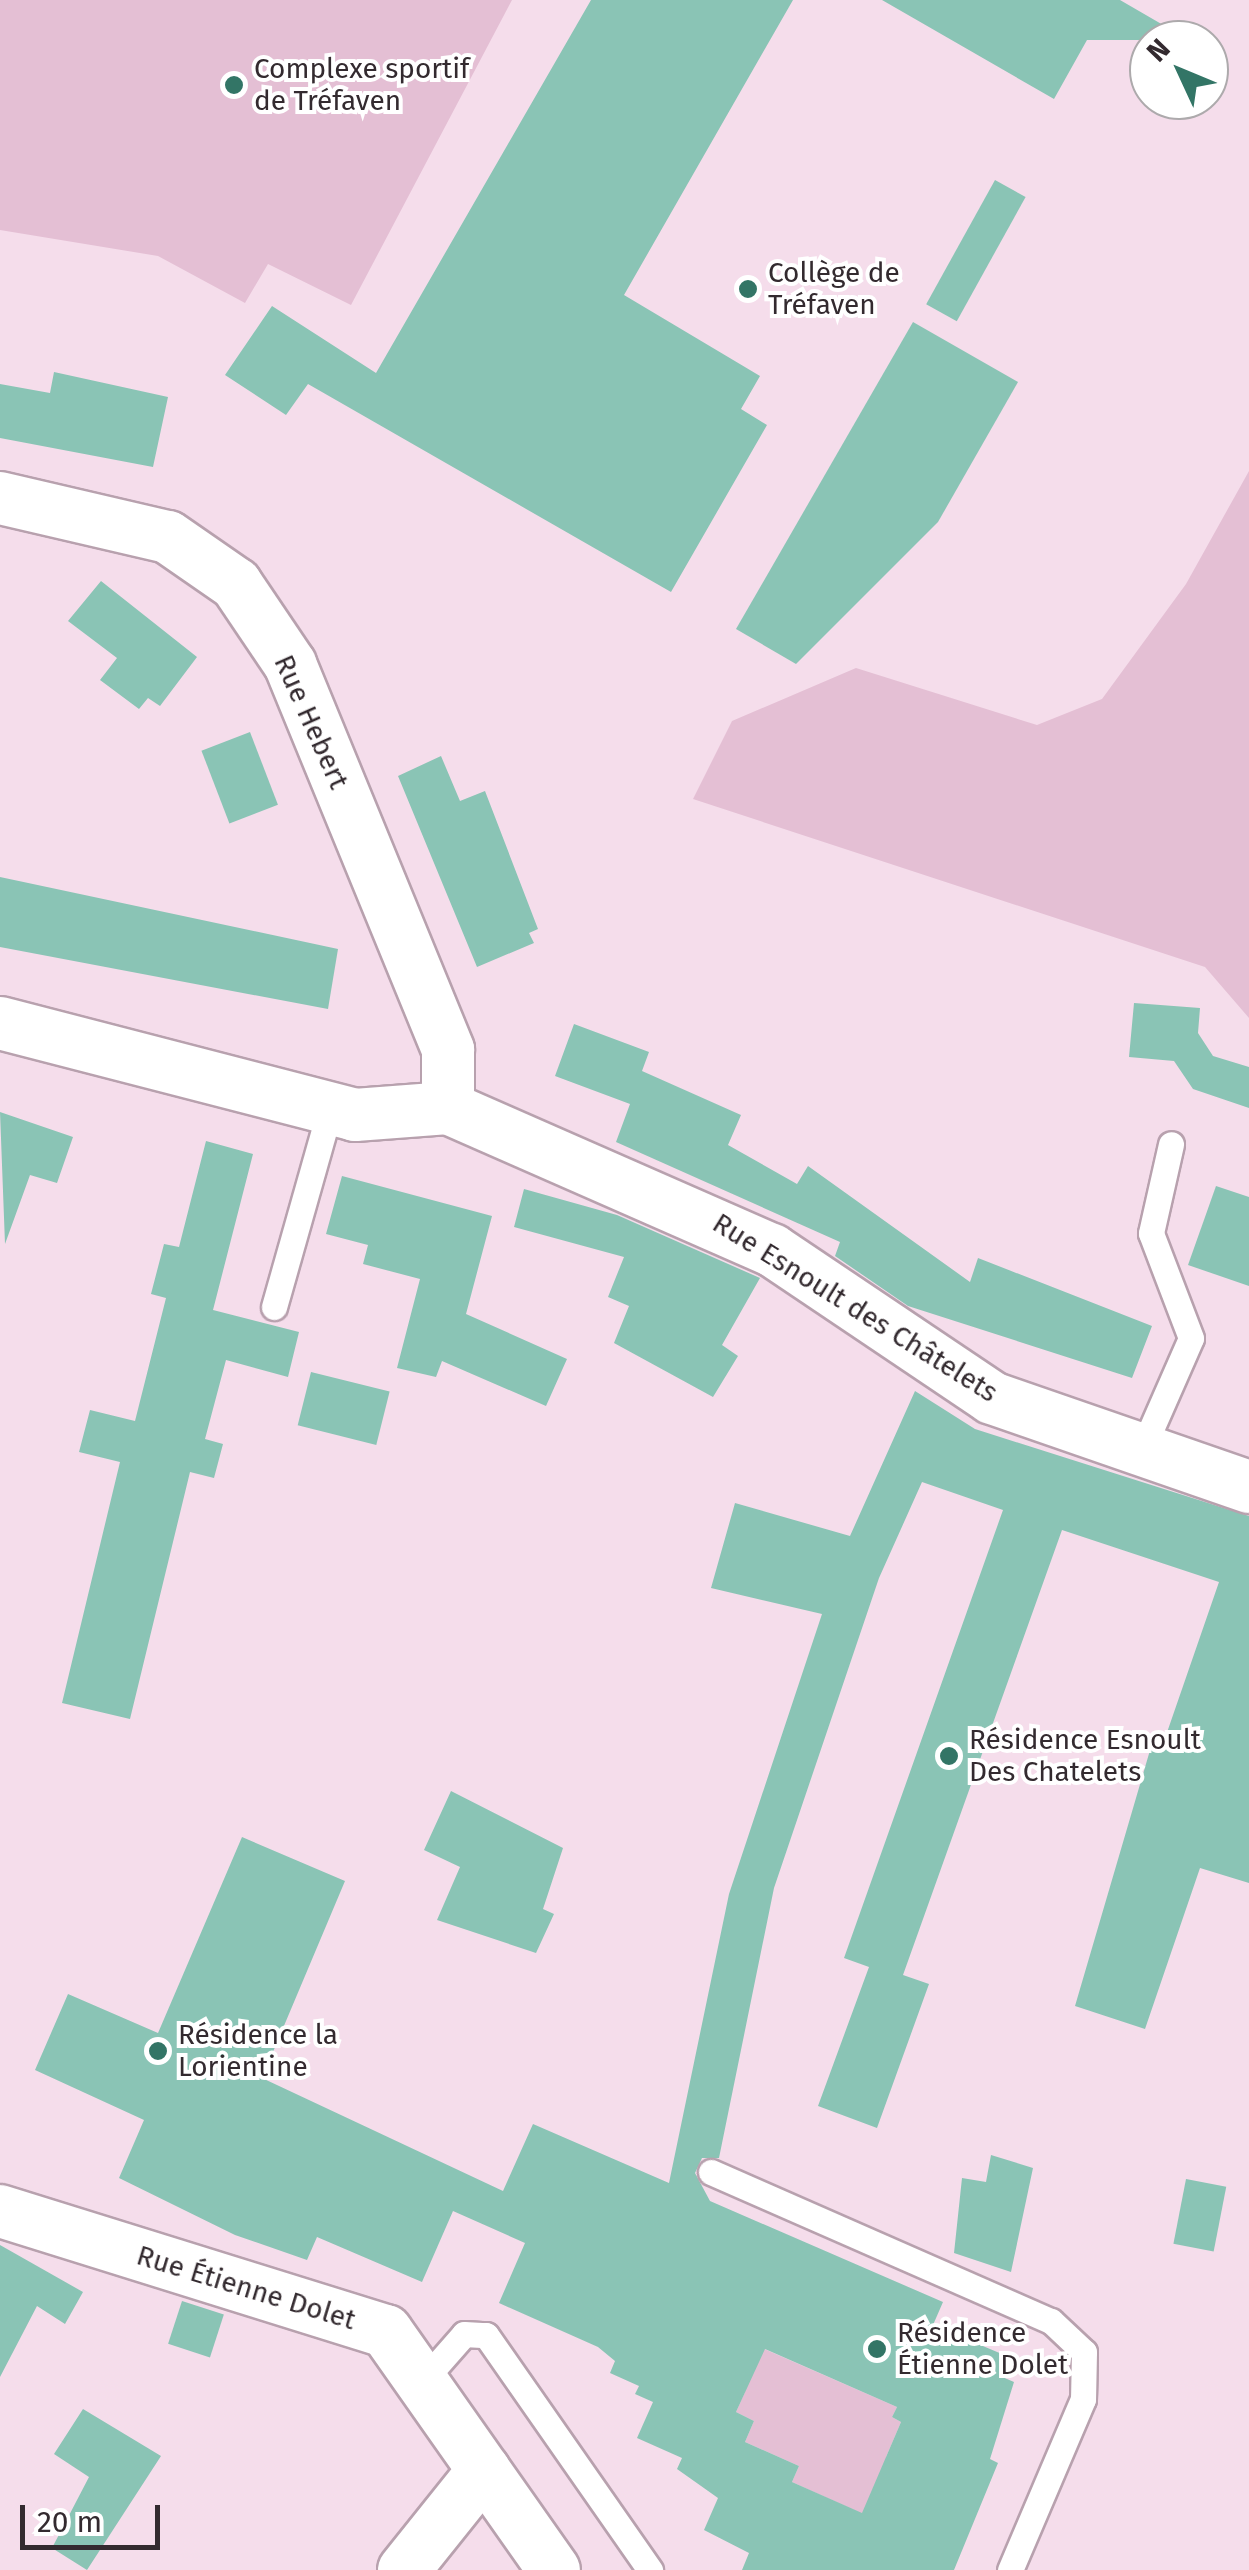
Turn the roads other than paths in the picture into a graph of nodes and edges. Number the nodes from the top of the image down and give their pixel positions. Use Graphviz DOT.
graph roads {
  1 [pos="0,498"];
  2 [pos="0,1023"];
  3 [pos="448,1108"];
  4 [pos="330,1109"];
  5 [pos="1170,1144"];
  6 [pos="274,1307"];
  7 [pos="1141,1452"];
  8 [pos="1249,1487"];
  9 [pos="711,2172"];
  10 [pos="0,2212"];
  11 [pos="422,2382"];
  12 [pos="484,2470"];
  13 [pos="404,2570"];
  14 [pos="554,2570"];
  15 [pos="650,2570"];
  16 [pos="1010,2570"];
  1 -- 3 [label="street, Rue Hebert"];
  2 -- 4 [label="street"];
  3 -- 4 [label="street"];
  3 -- 7 [label="street, Rue Esnoult des Châtelets"];
  4 -- 6 [label="lane"];
  5 -- 7 [label="lane"];
  7 -- 8 [label="street, Rue Esnoult des Châtelets"];
  9 -- 16 [label="lane"];
  10 -- 11 [label="street, Rue Étienne Dolet"];
  11 -- 12 [label="street, Rue Étienne Dolet"];
  11 -- 15 [label="lane"];
  12 -- 13 [label="street"];
  12 -- 14 [label="street, Rue Étienne Dolet"];
}
